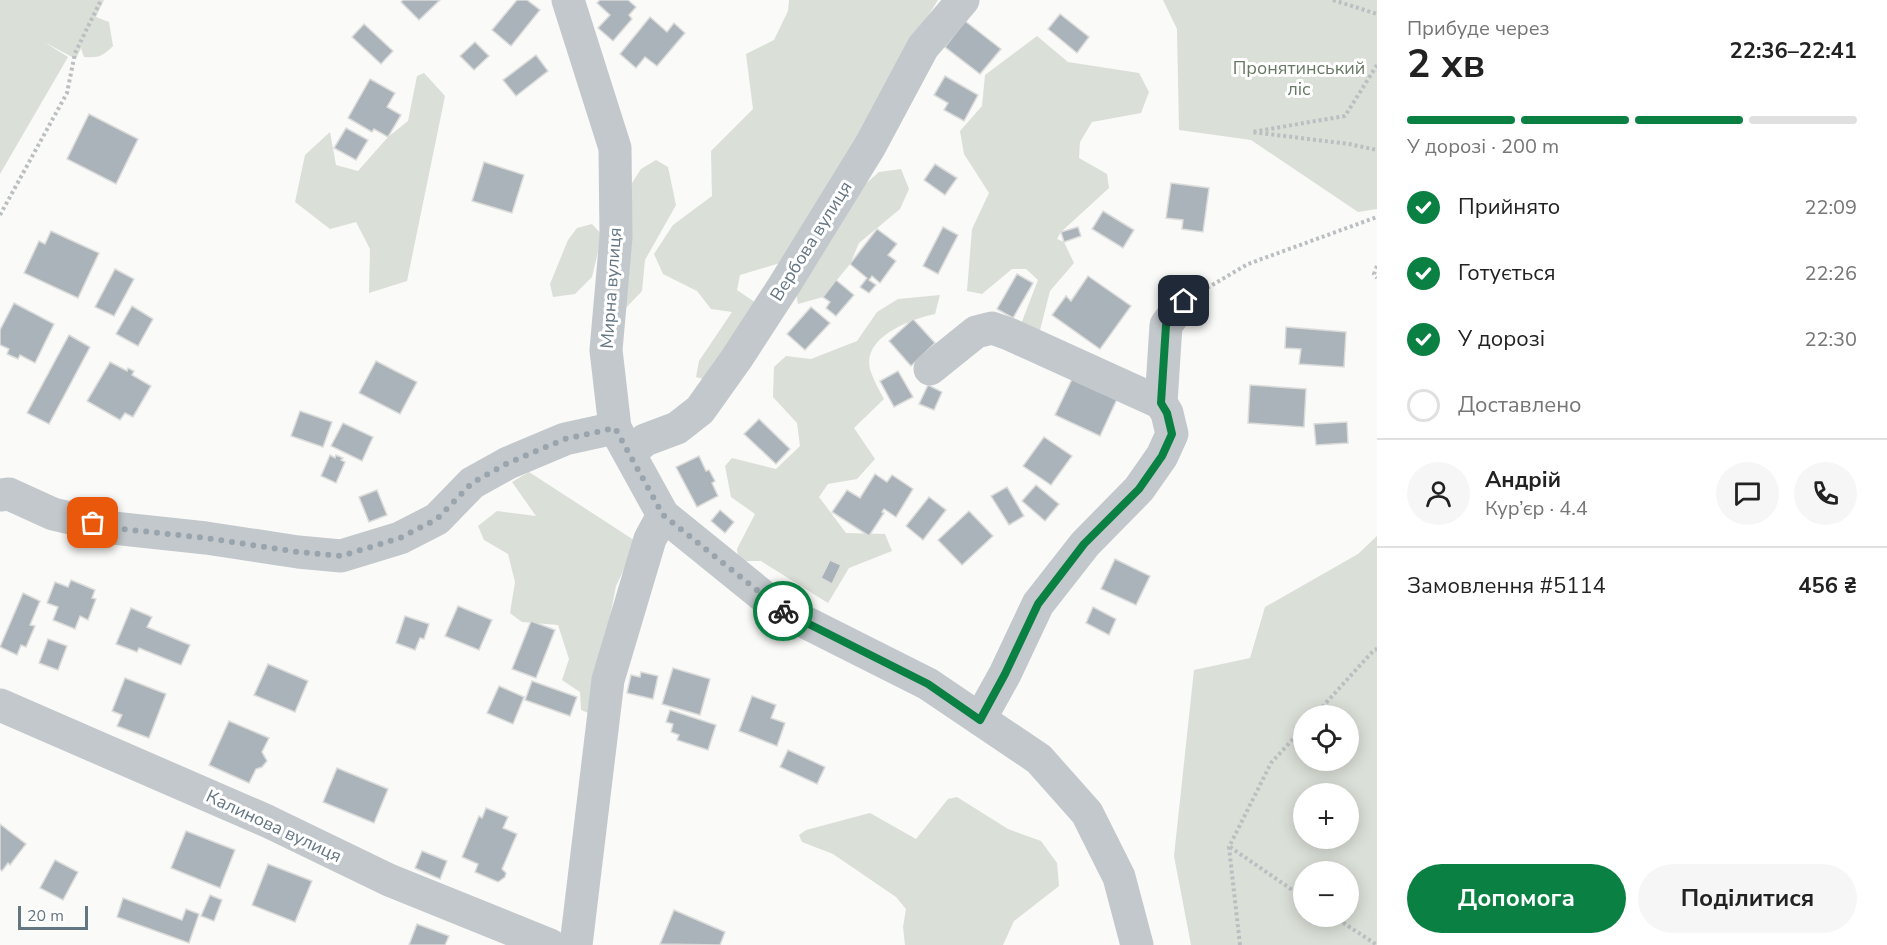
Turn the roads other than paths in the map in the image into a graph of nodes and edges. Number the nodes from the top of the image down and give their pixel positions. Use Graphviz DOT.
graph roads {
  1 [pos="568,0"];
  2 [pos="963,0"];
  3 [pos="1184,301"];
  4 [pos="930,369"];
  5 [pos="1161,403"];
  6 [pos="623,441"];
  7 [pos="0,495"];
  8 [pos="663,515"];
  9 [pos="0,705"];
  10 [pos="980,720"];
  11 [pos="550,945"];
  12 [pos="576,945"];
  13 [pos="1137,945"];
  1 -- 6 [label="street, Мирна вулиця"];
  2 -- 6 [label="street, Вербова вулиця"];
  3 -- 5 [label="street"];
  4 -- 5 [label="street"];
  5 -- 10 [label="street"];
  6 -- 7 [label="street"];
  6 -- 8 [label="street, Мирна вулиця"];
  8 -- 10 [label="street, Мирна вулиця"];
  8 -- 12 [label="street"];
  9 -- 11 [label="street, Калинова вулиця"];
  10 -- 13 [label="street, Мирна вулиця"];
}
